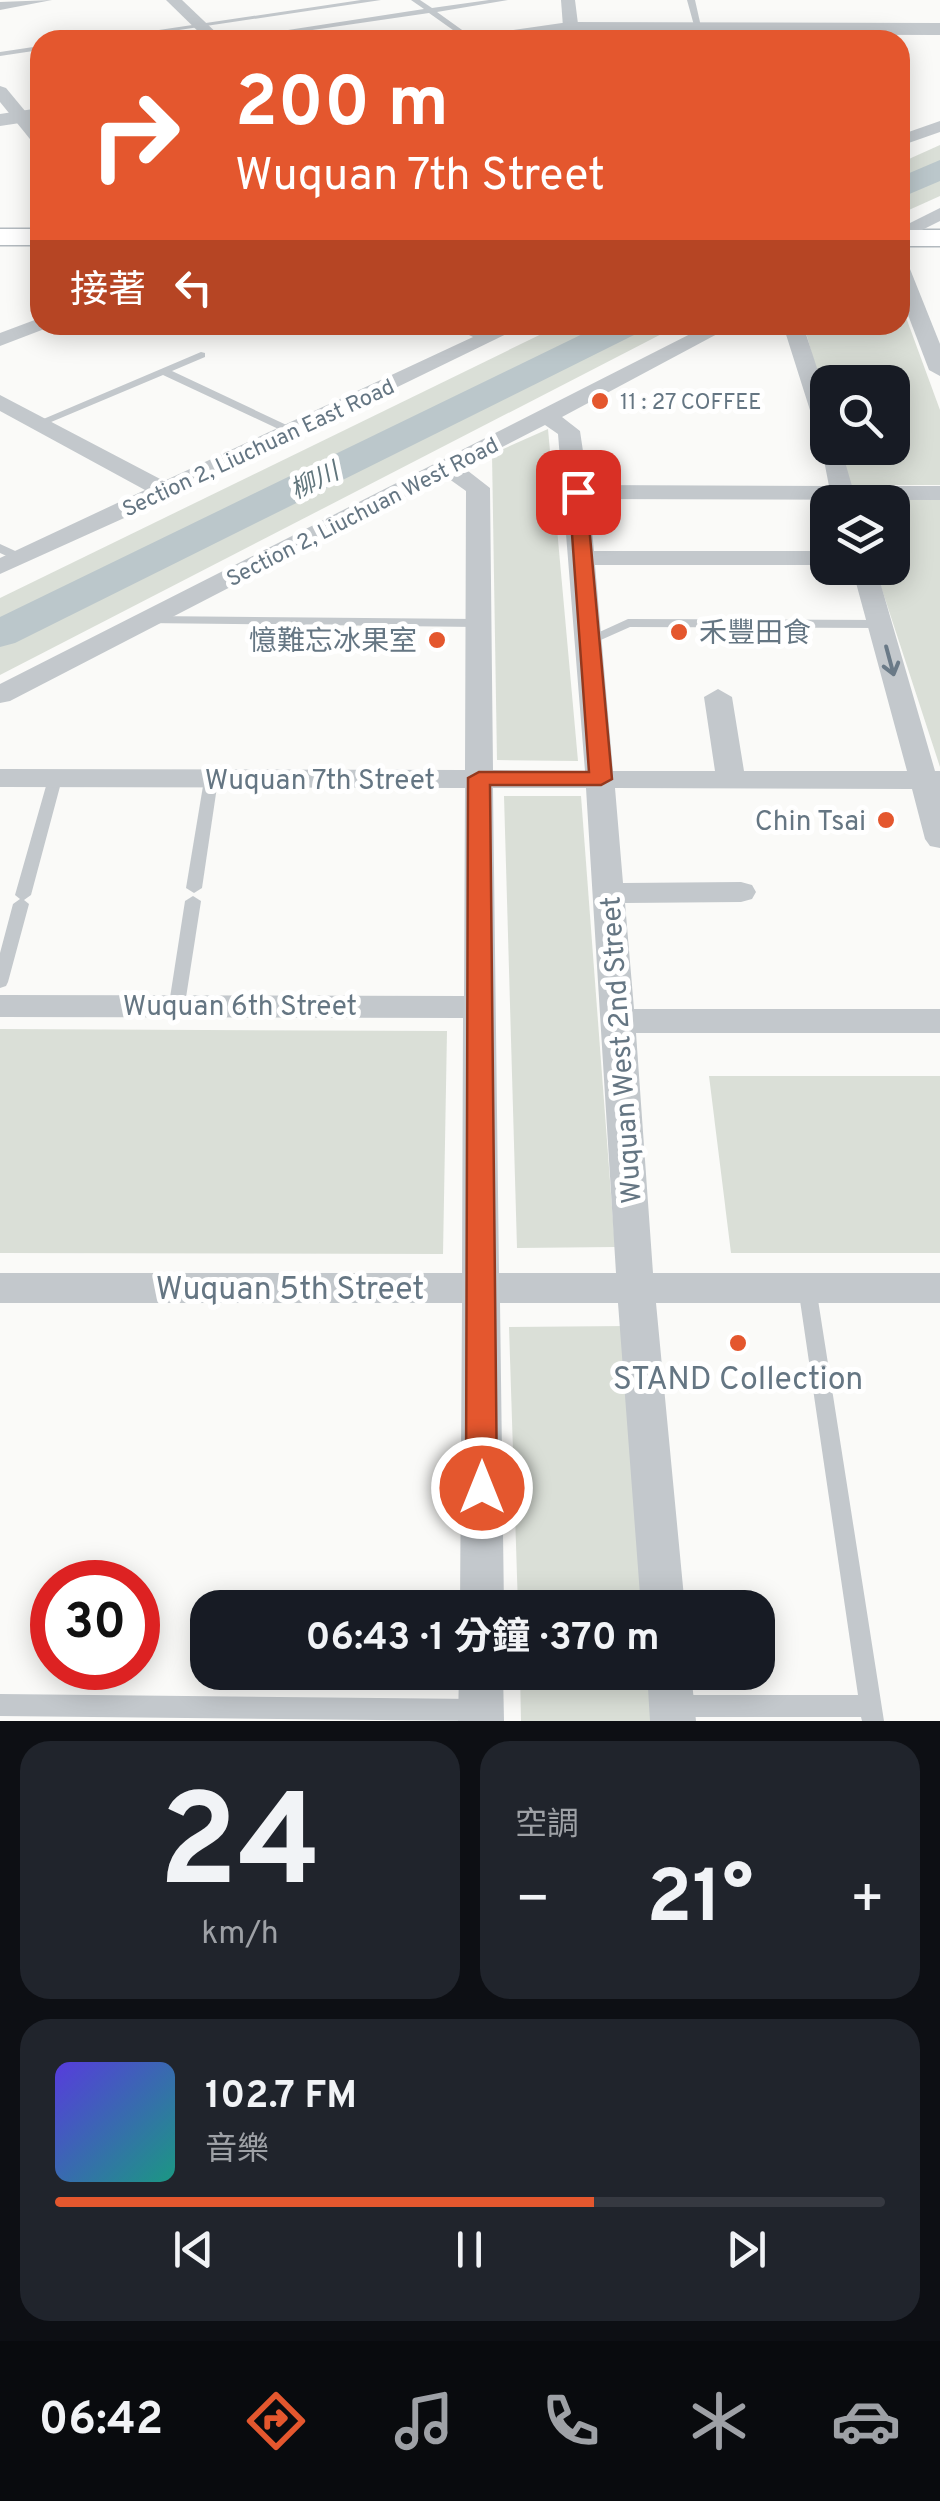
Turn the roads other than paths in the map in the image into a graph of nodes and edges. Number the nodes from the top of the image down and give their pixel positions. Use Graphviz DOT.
graph roads {
  1 [pos="45,0"];
  2 [pos="173,0"];
  3 [pos="374,0"];
  4 [pos="414,0"];
  5 [pos="504,0"];
  6 [pos="568,0"];
  7 [pos="691,0"];
  8 [pos="0,6"];
  9 [pos="268,7"];
  10 [pos="430,10"];
  11 [pos="278,14"];
  12 [pos="200,25"];
  13 [pos="698,29"];
  14 [pos="165,30"];
  15 [pos="205,30"];
  16 [pos="295,30"];
  17 [pos="458,30"];
  18 [pos="571,30"];
  19 [pos="673,30"];
  20 [pos="779,30"];
  21 [pos="910,32"];
  22 [pos="910,32"];
  23 [pos="940,32"];
  24 [pos="30,50"];
  25 [pos="0,54"];
  26 [pos="0,91"];
  27 [pos="20,113"];
  28 [pos="910,119"];
  29 [pos="940,124"];
  30 [pos="910,137"];
  31 [pos="940,214"];
  32 [pos="910,231"];
  33 [pos="0,237"];
  34 [pos="30,237"];
  35 [pos="910,237"];
  36 [pos="940,238"];
  37 [pos="910,294"];
  38 [pos="30,328"];
  39 [pos="484,335"];
  40 [pos="495,335"];
  41 [pos="704,335"];
  42 [pos="797,335"];
  43 [pos="489,338"];
  44 [pos="0,340"];
  45 [pos="201,355"];
  46 [pos="164,370"];
  47 [pos="940,370"];
  48 [pos="810,379"];
  49 [pos="0,402"];
  50 [pos="545,416"];
  51 [pos="40,423"];
  52 [pos="292,431"];
  53 [pos="447,467"];
  54 [pos="165,491"];
  55 [pos="578,492"];
  56 [pos="940,493"];
  57 [pos="910,495"];
  58 [pos="810,497"];
  59 [pos="6,558"];
  60 [pos="583,558"];
  61 [pos="810,558"];
  62 [pos="869,585"];
  63 [pos="149,620"];
  64 [pos="476,622"];
  65 [pos="880,624"];
  66 [pos="589,640"];
  67 [pos="0,695"];
  68 [pos="718,696"];
  69 [pos="0,778"];
  70 [pos="479,778"];
  71 [pos="54,779"];
  72 [pos="601,779"];
  73 [pos="730,779"];
  74 [pos="211,780"];
  75 [pos="932,780"];
  76 [pos="940,838"];
  77 [pos="741,891"];
  78 [pos="609,893"];
  79 [pos="0,982"];
  80 [pos="177,1004"];
  81 [pos="0,1006"];
  82 [pos="480,1007"];
  83 [pos="619,1021"];
  84 [pos="940,1021"];
  85 [pos="637,1287"];
  86 [pos="806,1287"];
  87 [pos="0,1288"];
  88 [pos="482,1288"];
  89 [pos="940,1288"];
  90 [pos="482,1590"];
  91 [pos="662,1590"];
  92 [pos="671,1700"];
  93 [pos="482,1701"];
  94 [pos="0,1705"];
  95 [pos="872,1714"];
  1 -- 8 [label="street"];
  2 -- 12 [label="street"];
  3 -- 11 [label="lane"];
  4 -- 10 [label="lane"];
  5 -- 10 [label="lane"];
  6 -- 18 [label="street"];
  7 -- 13 [label="lane"];
  9 -- 11 [label="lane"];
  10 -- 16 [label="lane"];
  10 -- 17 [label="lane"];
  11 -- 12 [label="lane"];
  12 -- 14 [label="lane"];
  12 -- 15 [label="street"];
  13 -- 19 [label="street"];
  13 -- 20 [label="street"];
  21 -- 23 [label="street"];
  22 -- 23 [label="street"];
  24 -- 25 [label="lane"];
  26 -- 27 [label="street"];
  28 -- 29 [label="street"];
  29 -- 30 [label="street"];
  31 -- 32 [label="street"];
  33 -- 34 [label="main road"];
  35 -- 36 [label="main road"];
  37 -- 47 [label="street"];
  38 -- 44 [label="street"];
  39 -- 43 [label="street"];
  40 -- 43 [label="street, Section 2, Liuchuan East Road"];
  41 -- 50 [label="street, Section 2, Liuchuan West Road"];
  42 -- 48 [label="street"];
  43 -- 52 [label="street, Section 2, Liuchuan East Road"];
  45 -- 46 [label="lane"];
  46 -- 51 [label="lane"];
  46 -- 52 [label="lane"];
  49 -- 51 [label="street"];
  50 -- 53 [label="street, Section 2, Liuchuan West Road"];
  50 -- 55 [label="street, Wuquan West 2nd Street"];
  51 -- 54 [label="street"];
  52 -- 54 [label="street, Section 2, Liuchuan East Road"];
  53 -- 63 [label="street, Section 2, Liuchuan West Road"];
  53 -- 64 [label="street"];
  54 -- 59 [label="street, Section 2, Liuchuan East Road"];
  55 -- 58 [label="street"];
  55 -- 60 [label="street, Wuquan West 2nd Street"];
  56 -- 57 [label="street"];
  60 -- 61 [label="street"];
  60 -- 66 [label="street, Wuquan West 2nd Street"];
  62 -- 65 [label="street"];
  63 -- 64 [label="lane"];
  63 -- 67 [label="street, Section 2, Liuchuan West Road"];
  64 -- 70 [label="street"];
  65 -- 66 [label="lane"];
  65 -- 75 [label="street, one-way"];
  66 -- 72 [label="street, Wuquan West 2nd Street"];
  68 -- 73 [label="street"];
  69 -- 71 [label="street, Wuquan 7th Street"];
  70 -- 72 [label="street, Wuquan 7th Street"];
  70 -- 74 [label="street, Wuquan 7th Street"];
  70 -- 82 [label="street"];
  71 -- 74 [label="street, Wuquan 7th Street"];
  71 -- 79 [label="lane"];
  72 -- 73 [label="street, Wuquan 7th Street"];
  72 -- 78 [label="street, Wuquan West 2nd Street"];
  73 -- 75 [label="street, Wuquan 7th Street"];
  74 -- 80 [label="lane"];
  75 -- 76 [label="street"];
  77 -- 78 [label="street"];
  78 -- 83 [label="street, Wuquan West 2nd Street"];
  80 -- 81 [label="street, Wuquan 6th Street"];
  80 -- 82 [label="street, Wuquan 6th Street"];
  82 -- 88 [label="street"];
  83 -- 84 [label="street"];
  83 -- 85 [label="street, Wuquan West 2nd Street"];
  85 -- 86 [label="street, Wuquan 5th Street"];
  85 -- 88 [label="street, Wuquan 5th Street"];
  85 -- 91 [label="street, Wuquan West 2nd Street"];
  86 -- 89 [label="street, Wuquan 5th Street"];
  86 -- 95 [label="lane"];
  87 -- 88 [label="street, Wuquan 5th Street"];
  88 -- 90 [label="street"];
  92 -- 95 [label="lane"];
  93 -- 94 [label="lane"];
}
